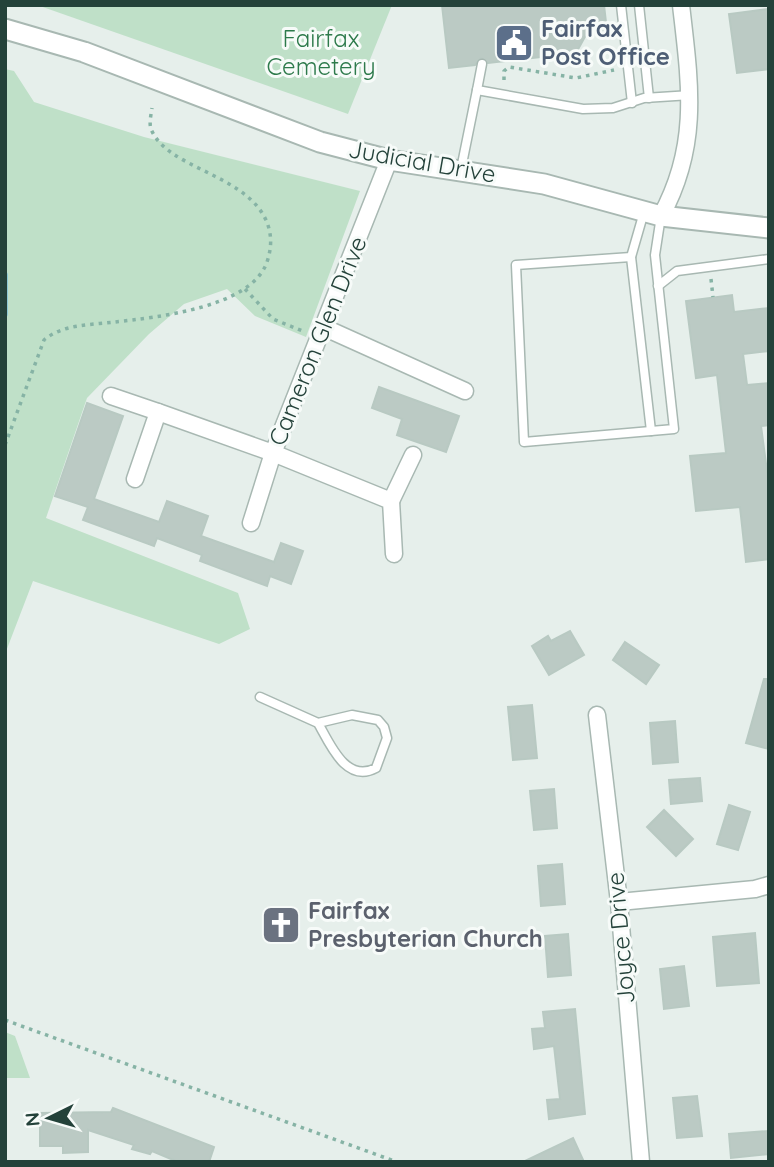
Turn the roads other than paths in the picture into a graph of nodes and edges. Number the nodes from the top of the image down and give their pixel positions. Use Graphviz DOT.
graph roads {
  1 [pos="621,5"];
  2 [pos="639,5"];
  3 [pos="681,5"];
  4 [pos="5,29"];
  5 [pos="482,64"];
  6 [pos="477,90"];
  7 [pos="691,96"];
  8 [pos="649,98"];
  9 [pos="632,103"];
  10 [pos="389,160"];
  11 [pos="461,169"];
  12 [pos="653,214"];
  13 [pos="769,228"];
  14 [pos="631,257"];
  15 [pos="769,259"];
  16 [pos="658,286"];
  17 [pos="322,332"];
  18 [pos="465,391"];
  19 [pos="111,396"];
  20 [pos="158,412"];
  21 [pos="652,431"];
  22 [pos="273,453"];
  23 [pos="413,455"];
  24 [pos="135,479"];
  25 [pos="391,501"];
  26 [pos="251,523"];
  27 [pos="394,554"];
  28 [pos="260,697"];
  29 [pos="597,715"];
  30 [pos="318,723"];
  31 [pos="769,885"];
  32 [pos="619,902"];
  33 [pos="640,1162"];
  1 -- 9 [label="lane"];
  2 -- 8 [label="lane"];
  3 -- 7 [label="street"];
  4 -- 10 [label="street, Judicial Drive"];
  5 -- 6 [label="lane"];
  6 -- 9 [label="lane"];
  6 -- 11 [label="lane"];
  7 -- 8 [label="lane"];
  7 -- 12 [label="street"];
  8 -- 9 [label="lane"];
  10 -- 11 [label="street, Judicial Drive"];
  10 -- 17 [label="street, Cameron Glen Drive"];
  11 -- 12 [label="street, Judicial Drive"];
  12 -- 13 [label="street, Judicial Drive"];
  12 -- 14 [label="lane"];
  12 -- 16 [label="lane"];
  14 -- 21 [label="lane"];
  14 -- 21 [label="lane"];
  15 -- 16 [label="lane"];
  16 -- 21 [label="lane"];
  17 -- 18 [label="street"];
  17 -- 22 [label="street, Cameron Glen Drive"];
  19 -- 20 [label="street"];
  20 -- 22 [label="street"];
  20 -- 24 [label="street"];
  22 -- 25 [label="street"];
  22 -- 26 [label="street, Cameron Glen Drive"];
  23 -- 25 [label="street"];
  25 -- 27 [label="street"];
  28 -- 30 [label="lane"];
  29 -- 32 [label="street, Joyce Drive"];
  30 -- 30 [label="lane"];
  31 -- 32 [label="street"];
  32 -- 33 [label="street, Joyce Drive"];
}
